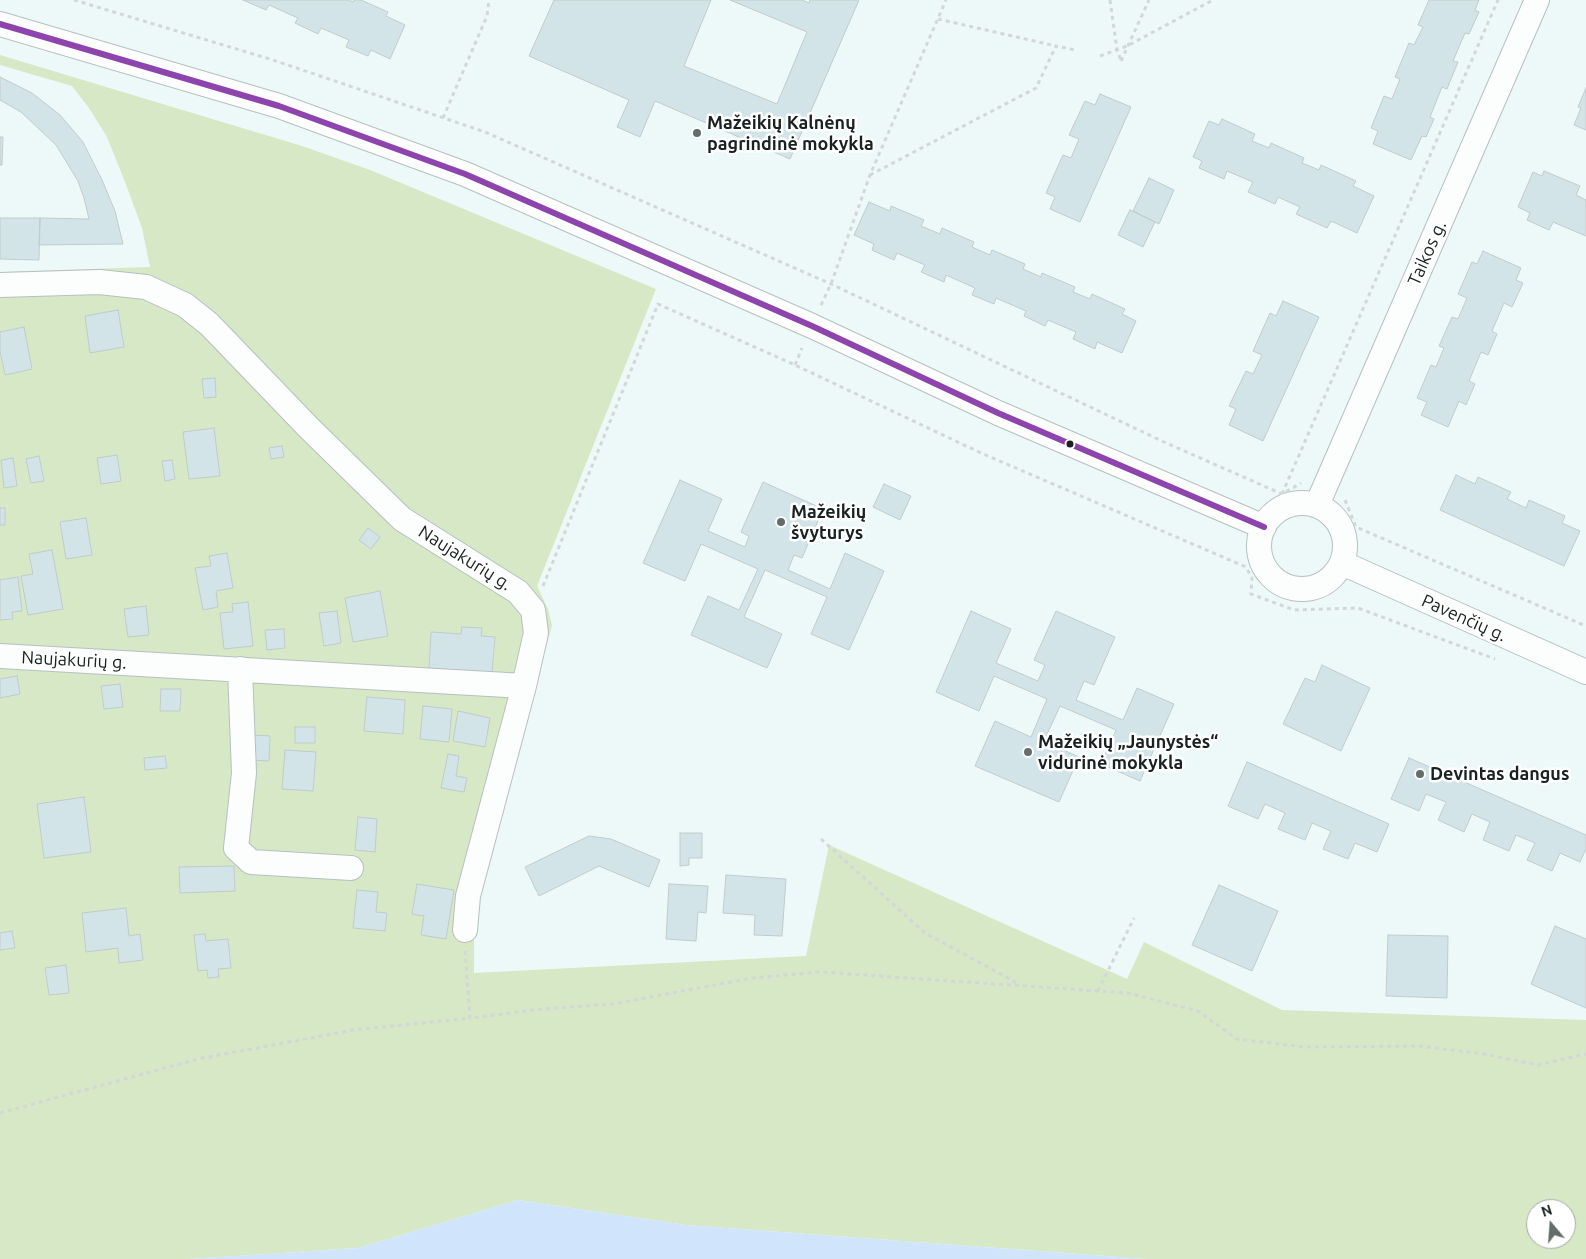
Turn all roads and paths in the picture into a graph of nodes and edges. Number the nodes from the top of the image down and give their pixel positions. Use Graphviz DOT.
graph roads {
  1 [pos="74,0"];
  2 [pos="489,0"];
  3 [pos="946,0"];
  4 [pos="1110,0"];
  5 [pos="1149,0"];
  6 [pos="1213,0"];
  7 [pos="1498,0"];
  8 [pos="1537,0"];
  9 [pos="938,18"];
  10 [pos="0,24"];
  11 [pos="1056,46"];
  12 [pos="1127,46"];
  13 [pos="1075,50"];
  14 [pos="1117,50"];
  15 [pos="1100,56"];
  16 [pos="443,118"];
  17 [pos="870,175"];
  18 [pos="831,284"];
  19 [pos="0,285"];
  20 [pos="812,326"];
  21 [pos="795,365"];
  22 [pos="1326,484"];
  23 [pos="1282,494"];
  24 [pos="1317,505"];
  25 [pos="1264,527"];
  26 [pos="1342,563"];
  27 [pos="533,610"];
  28 [pos="1586,626"];
  29 [pos="0,656"];
  30 [pos="1502,662"];
  31 [pos="240,669"];
  32 [pos="1586,672"];
  33 [pos="524,686"];
  34 [pos="821,839"];
  35 [pos="351,868"];
  36 [pos="1134,918"];
  37 [pos="465,930"];
  38 [pos="1022,986"];
  39 [pos="1098,990"];
  40 [pos="470,1018"];
  41 [pos="1586,1054"];
  42 [pos="0,1113"];
  1 -- 16 [label="path"];
  2 -- 16 [label="path"];
  3 -- 9 [label="path"];
  4 -- 14 [label="path"];
  5 -- 12 [label="path"];
  6 -- 12 [label="path"];
  7 -- 23 [label="path"];
  8 -- 22 [label="street, Taikos g."];
  9 -- 11 [label="path"];
  9 -- 17 [label="path"];
  10 -- 20 [label="street"];
  11 -- 13 [label="path"];
  11 -- 17 [label="path"];
  12 -- 14 [label="path"];
  12 -- 14 [label="path"];
  14 -- 15 [label="path"];
  16 -- 18 [label="path"];
  17 -- 18 [label="path"];
  18 -- 20 [label="path"];
  18 -- 23 [label="path"];
  19 -- 27 [label="street, Naujakurių g."];
  20 -- 21 [label="path"];
  20 -- 25 [label="street"];
  21 -- 27 [label="path"];
  21 -- 30 [label="path"];
  22 -- 23 [label="path"];
  22 -- 24 [label="street, Taikos g."];
  22 -- 28 [label="path"];
  24 -- 25 [label="street"];
  24 -- 26 [label="street"];
  25 -- 26 [label="street"];
  26 -- 32 [label="street, Pavenčių g."];
  27 -- 33 [label="street"];
  29 -- 31 [label="street, Naujakurių g."];
  31 -- 33 [label="street, Naujakurių g."];
  31 -- 35 [label="street"];
  33 -- 37 [label="street"];
  34 -- 38 [label="path"];
  36 -- 39 [label="path"];
  37 -- 40 [label="path"];
  38 -- 39 [label="path"];
  38 -- 40 [label="path"];
  39 -- 41 [label="path"];
  40 -- 42 [label="path"];
}
